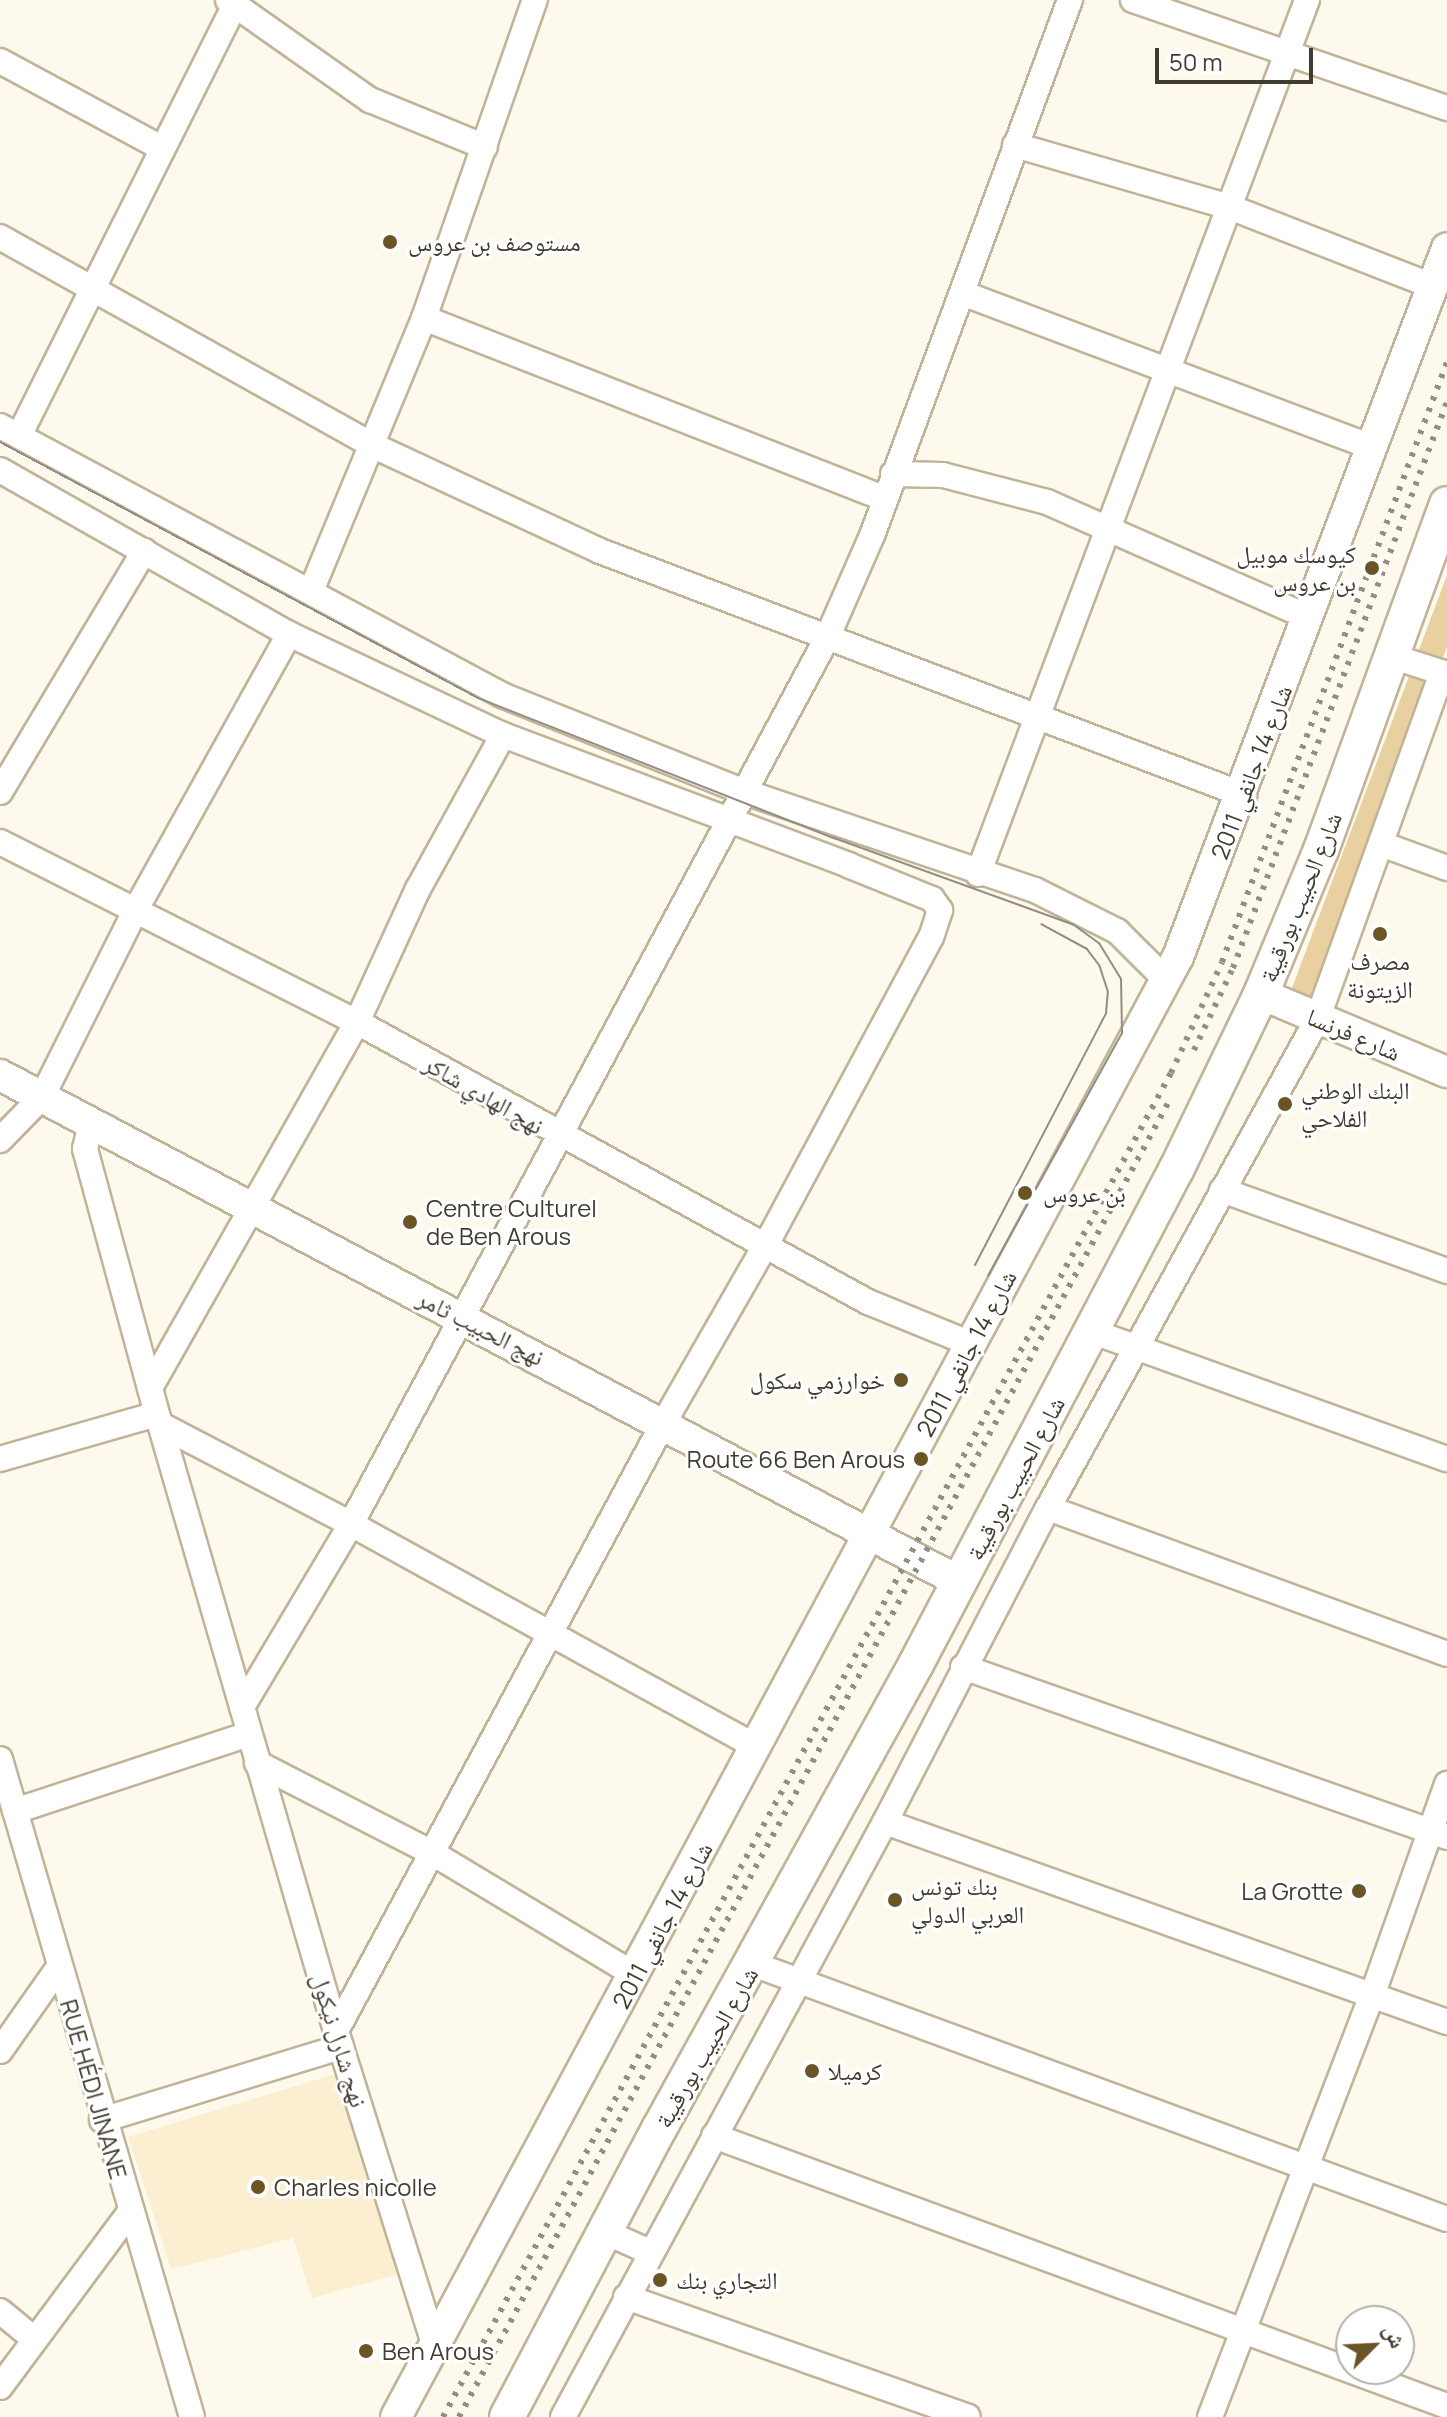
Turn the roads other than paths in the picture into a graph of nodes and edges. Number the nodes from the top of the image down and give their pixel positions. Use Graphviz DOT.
graph roads {
  1 [pos="535,0"];
  2 [pos="1070,0"];
  3 [pos="1133,0"];
  4 [pos="1307,0"];
  5 [pos="231,3"];
  6 [pos="1288,57"];
  7 [pos="0,61"];
  8 [pos="1447,108"];
  9 [pos="1015,145"];
  10 [pos="160,147"];
  11 [pos="485,147"];
  12 [pos="1227,206"];
  13 [pos="0,237"];
  14 [pos="1447,248"];
  15 [pos="1432,286"];
  16 [pos="96,288"];
  17 [pos="962,293"];
  18 [pos="424,318"];
  19 [pos="1165,371"];
  20 [pos="10,431"];
  21 [pos="374,446"];
  22 [pos="1371,447"];
  23 [pos="0,470"];
  24 [pos="893,474"];
  25 [pos="885,499"];
  26 [pos="1447,504"];
  27 [pos="1106,530"];
  28 [pos="144,551"];
  29 [pos="311,591"];
  30 [pos="1310,618"];
  31 [pos="289,634"];
  32 [pos="827,638"];
  33 [pos="1391,656"];
  34 [pos="1445,674"];
  35 [pos="1034,719"];
  36 [pos="503,735"];
  37 [pos="0,792"];
  38 [pos="745,792"];
  39 [pos="1244,795"];
  40 [pos="728,823"];
  41 [pos="0,842"];
  42 [pos="1381,844"];
  43 [pos="1447,868"];
  44 [pos="978,874"];
  45 [pos="135,911"];
  46 [pos="1166,980"];
  47 [pos="1261,994"];
  48 [pos="1317,1020"];
  49 [pos="357,1022"];
  50 [pos="1447,1072"];
  51 [pos="0,1075"];
  52 [pos="42,1097"];
  53 [pos="91,1124"];
  54 [pos="557,1135"];
  55 [pos="0,1140"];
  56 [pos="1222,1190"];
  57 [pos="249,1209"];
  58 [pos="765,1246"];
  59 [pos="1447,1271"];
  60 [pos="463,1318"];
  61 [pos="1091,1331"];
  62 [pos="969,1343"];
  63 [pos="1138,1348"];
  64 [pos="150,1388"];
  65 [pos="159,1420"];
  66 [pos="664,1422"];
  67 [pos="0,1459"];
  68 [pos="1447,1459"];
  69 [pos="1048,1508"];
  70 [pos="351,1524"];
  71 [pos="872,1537"];
  72 [pos="960,1582"];
  73 [pos="998,1601"];
  74 [pos="552,1636"];
  75 [pos="1447,1654"];
  76 [pos="963,1667"];
  77 [pos="242,1707"];
  78 [pos="249,1734"];
  79 [pos="757,1747"];
  80 [pos="0,1759"];
  81 [pos="257,1763"];
  82 [pos="1447,1784"];
  83 [pos="15,1811"];
  84 [pos="885,1822"];
  85 [pos="1439,1833"];
  86 [pos="11,1844"];
  87 [pos="434,1854"];
  88 [pos="753,1964"];
  89 [pos="59,1967"];
  90 [pos="635,1975"];
  91 [pos="800,1981"];
  92 [pos="1373,1993"];
  93 [pos="1447,2022"];
  94 [pos="339,2039"];
  95 [pos="0,2051"];
  96 [pos="102,2120"];
  97 [pos="714,2136"];
  98 [pos="1306,2171"];
  99 [pos="129,2213"];
  100 [pos="1447,2219"];
  101 [pos="605,2232"];
  102 [pos="650,2252"];
  103 [pos="626,2297"];
  104 [pos="0,2311"];
  105 [pos="1242,2333"];
  106 [pos="34,2339"];
  107 [pos="435,2346"];
  108 [pos="0,2387"];
  109 [pos="1447,2406"];
  110 [pos="192,2417"];
  111 [pos="396,2417"];
  112 [pos="507,2417"];
  113 [pos="563,2417"];
  114 [pos="968,2417"];
  115 [pos="1210,2417"];
  1 -- 11 [label="street"];
  2 -- 9 [label="street"];
  3 -- 6 [label="street"];
  4 -- 6 [label="street"];
  5 -- 10 [label="street"];
  5 -- 11 [label="street"];
  6 -- 8 [label="street"];
  6 -- 12 [label="street"];
  7 -- 10 [label="street"];
  9 -- 12 [label="street"];
  9 -- 17 [label="street"];
  10 -- 16 [label="street"];
  11 -- 18 [label="street"];
  12 -- 15 [label="street"];
  12 -- 19 [label="street"];
  13 -- 16 [label="street"];
  14 -- 15 [label="street, شارع 14 جانفي 2011"];
  15 -- 22 [label="street, شارع 14 جانفي 2011"];
  16 -- 20 [label="street"];
  16 -- 21 [label="street"];
  17 -- 19 [label="street"];
  17 -- 24 [label="street"];
  18 -- 21 [label="street"];
  18 -- 25 [label="street"];
  19 -- 22 [label="street"];
  19 -- 27 [label="street"];
  20 -- 29 [label="street"];
  21 -- 29 [label="street"];
  21 -- 32 [label="street"];
  22 -- 30 [label="street, شارع 14 جانفي 2011"];
  23 -- 28 [label="street"];
  24 -- 25 [label="street"];
  24 -- 27 [label="street"];
  25 -- 32 [label="street"];
  26 -- 33 [label="main road, شارع الحبيب بورقيبة"];
  27 -- 30 [label="street"];
  27 -- 35 [label="street"];
  28 -- 31 [label="street"];
  28 -- 37 [label="street"];
  29 -- 38 [label="street"];
  30 -- 39 [label="street, شارع 14 جانفي 2011"];
  31 -- 36 [label="street"];
  31 -- 45 [label="street"];
  32 -- 35 [label="street"];
  32 -- 38 [label="street"];
  33 -- 34 [label="street"];
  33 -- 47 [label="main road, شارع الحبيب بورقيبة"];
  34 -- 42 [label="street"];
  35 -- 39 [label="street"];
  35 -- 44 [label="street"];
  36 -- 40 [label="street"];
  36 -- 49 [label="street"];
  38 -- 40 [label="street"];
  38 -- 44 [label="street"];
  39 -- 46 [label="street, شارع 14 جانفي 2011"];
  40 -- 54 [label="street"];
  40 -- 58 [label="street"];
  41 -- 45 [label="street, نهج الهادي شاكر"];
  42 -- 43 [label="street"];
  42 -- 48 [label="street"];
  44 -- 46 [label="street"];
  45 -- 49 [label="street, نهج الهادي شاكر"];
  45 -- 52 [label="street"];
  46 -- 62 [label="street, شارع 14 جانفي 2011"];
  47 -- 48 [label="street, شارع فرنسا"];
  47 -- 61 [label="main road, شارع الحبيب بورقيبة"];
  48 -- 50 [label="street, شارع فرنسا"];
  48 -- 56 [label="street"];
  49 -- 54 [label="street, نهج الهادي شاكر"];
  49 -- 57 [label="street"];
  51 -- 52 [label="street, نهج الحبيب ثامر"];
  52 -- 53 [label="street, نهج الحبيب ثامر"];
  52 -- 55 [label="street"];
  53 -- 57 [label="street, نهج الحبيب ثامر"];
  53 -- 64 [label="street, نهج شارل نيكول"];
  54 -- 58 [label="street, نهج الهادي شاكر"];
  54 -- 60 [label="street"];
  56 -- 59 [label="street"];
  56 -- 63 [label="street"];
  57 -- 60 [label="street, نهج الحبيب ثامر"];
  57 -- 64 [label="street"];
  58 -- 62 [label="street, نهج الهادي شاكر"];
  58 -- 66 [label="street"];
  60 -- 66 [label="street, نهج الحبيب ثامر"];
  60 -- 70 [label="street"];
  61 -- 63 [label="street"];
  61 -- 72 [label="main road, شارع الحبيب بورقيبة"];
  62 -- 71 [label="street, شارع 14 جانفي 2011"];
  63 -- 68 [label="street"];
  63 -- 69 [label="street"];
  64 -- 65 [label="street, نهج شارل نيكول"];
  65 -- 67 [label="street"];
  65 -- 70 [label="street"];
  65 -- 77 [label="street, نهج شارل نيكول"];
  66 -- 71 [label="street, نهج الحبيب ثامر"];
  66 -- 74 [label="street"];
  69 -- 73 [label="street"];
  69 -- 75 [label="street"];
  70 -- 74 [label="street"];
  70 -- 77 [label="street"];
  71 -- 72 [label="street, نهج الحبيب ثامر"];
  71 -- 79 [label="street, شارع 14 جانفي 2011"];
  72 -- 73 [label="street"];
  72 -- 88 [label="main road, شارع الحبيب بورقيبة"];
  73 -- 76 [label="street"];
  74 -- 79 [label="street"];
  74 -- 87 [label="street"];
  76 -- 84 [label="street"];
  76 -- 85 [label="street"];
  77 -- 78 [label="street, نهج شارل نيكول"];
  78 -- 81 [label="street, نهج شارل نيكول"];
  78 -- 83 [label="street"];
  79 -- 90 [label="street, شارع 14 جانفي 2011"];
  80 -- 83 [label="street, RUE HÉDI JINANE"];
  81 -- 87 [label="street"];
  81 -- 94 [label="street, نهج شارل نيكول"];
  82 -- 85 [label="street"];
  83 -- 86 [label="street, RUE HÉDI JINANE"];
  84 -- 91 [label="street"];
  84 -- 92 [label="street"];
  85 -- 92 [label="street"];
  86 -- 89 [label="street, RUE HÉDI JINANE"];
  87 -- 90 [label="street"];
  87 -- 94 [label="street"];
  88 -- 91 [label="street"];
  88 -- 101 [label="main road, شارع الحبيب بورقيبة"];
  89 -- 95 [label="street"];
  89 -- 96 [label="street, RUE HÉDI JINANE"];
  90 -- 107 [label="street, شارع 14 جانفي 2011"];
  91 -- 97 [label="street"];
  91 -- 98 [label="street"];
  92 -- 93 [label="street"];
  92 -- 98 [label="street"];
  94 -- 96 [label="street"];
  94 -- 107 [label="street, نهج شارل نيكول"];
  96 -- 99 [label="street, RUE HÉDI JINANE"];
  97 -- 102 [label="street"];
  97 -- 105 [label="street"];
  98 -- 100 [label="street"];
  98 -- 105 [label="street"];
  99 -- 106 [label="street"];
  99 -- 110 [label="street, RUE HÉDI JINANE"];
  101 -- 102 [label="street"];
  101 -- 112 [label="main road, شارع الحبيب بورقيبة"];
  102 -- 103 [label="street"];
  103 -- 113 [label="street"];
  103 -- 114 [label="street"];
  104 -- 106 [label="street"];
  105 -- 109 [label="street"];
  105 -- 115 [label="street"];
  106 -- 108 [label="street"];
  107 -- 111 [label="street, شارع 14 جانفي 2011"];
}
